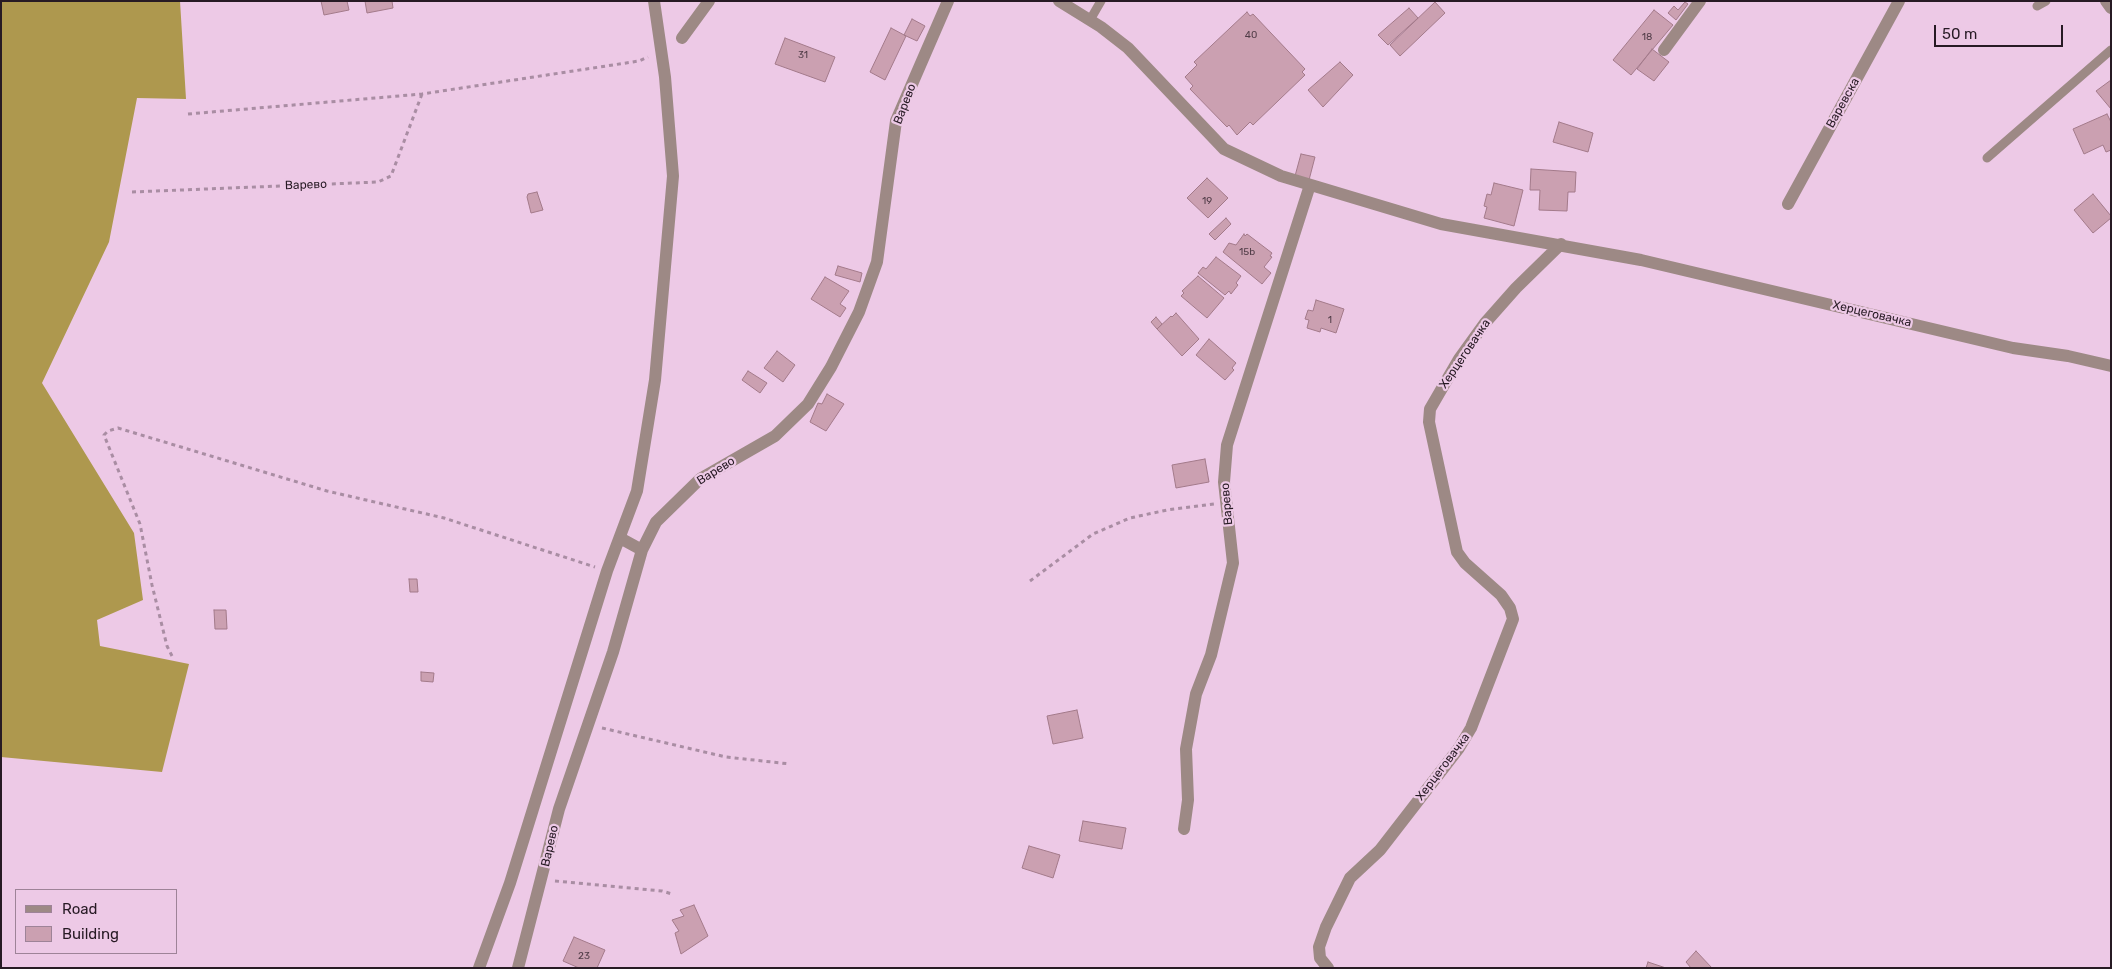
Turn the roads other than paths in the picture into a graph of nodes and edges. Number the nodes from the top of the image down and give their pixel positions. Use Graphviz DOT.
graph roads {
  1 [pos="654,1"];
  2 [pos="710,1"];
  3 [pos="948,1"];
  4 [pos="1059,1"];
  5 [pos="1101,1"];
  6 [pos="1700,1"];
  7 [pos="1899,1"];
  8 [pos="2046,1"];
  9 [pos="2106,1"];
  10 [pos="2036,6"];
  11 [pos="2111,8"];
  12 [pos="1090,20"];
  13 [pos="682,38"];
  14 [pos="1664,50"];
  15 [pos="2111,50"];
  16 [pos="1987,158"];
  17 [pos="1310,185"];
  18 [pos="1788,204"];
  19 [pos="1561,244"];
  20 [pos="2111,366"];
  21 [pos="620,538"];
  22 [pos="642,550"];
  23 [pos="1184,829"];
  24 [pos="479,968"];
  25 [pos="518,968"];
  26 [pos="1328,968"];
  1 -- 21 [label="street"];
  2 -- 13 [label="street"];
  3 -- 22 [label="street, Варево"];
  4 -- 12 [label="street"];
  5 -- 12 [label="lane"];
  6 -- 14 [label="street"];
  7 -- 18 [label="street, Варевска"];
  8 -- 10 [label="lane"];
  9 -- 11 [label="street"];
  12 -- 17 [label="street"];
  15 -- 16 [label="lane"];
  17 -- 19 [label="street"];
  17 -- 23 [label="street, Варево"];
  19 -- 20 [label="street, Херцеговачка"];
  19 -- 26 [label="street, Херцеговачка"];
  21 -- 22 [label="street"];
  21 -- 24 [label="street"];
  22 -- 25 [label="street, Варево"];
}
